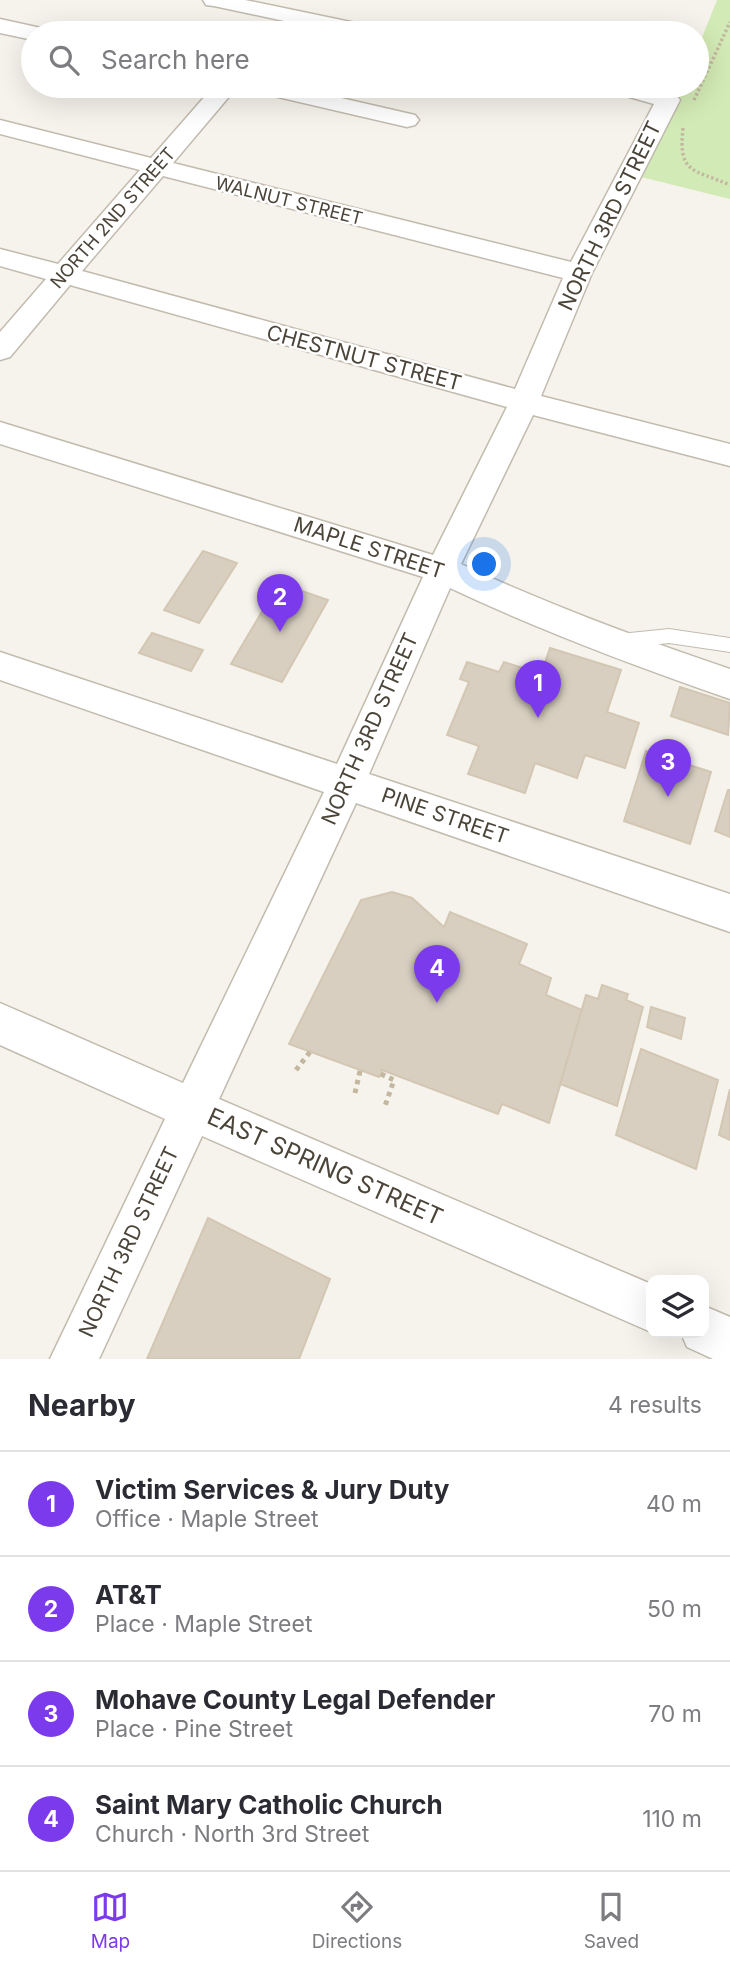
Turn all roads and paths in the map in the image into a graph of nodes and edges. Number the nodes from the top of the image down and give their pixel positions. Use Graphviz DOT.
graph roads {
  1 [pos="214,0"];
  2 [pos="293,8"];
  3 [pos="333,21"];
  4 [pos="730,22"];
  5 [pos="0,26"];
  6 [pos="21,30"];
  7 [pos="709,60"];
  8 [pos="216,98"];
  9 [pos="312,98"];
  10 [pos="648,98"];
  11 [pos="688,98"];
  12 [pos="681,110"];
  13 [pos="407,120"];
  14 [pos="0,127"];
  15 [pos="156,167"];
  16 [pos="730,185"];
  17 [pos="0,257"];
  18 [pos="579,273"];
  19 [pos="64,275"];
  20 [pos="0,349"];
  21 [pos="524,402"];
  22 [pos="0,433"];
  23 [pos="730,455"];
  24 [pos="442,570"];
  25 [pos="610,642"];
  26 [pos="730,645"];
  27 [pos="0,666"];
  28 [pos="730,684"];
  29 [pos="347,783"];
  30 [pos="730,913"];
  31 [pos="0,1024"];
  32 [pos="310,1052"];
  33 [pos="296,1070"];
  34 [pos="360,1071"];
  35 [pos="381,1074"];
  36 [pos="355,1093"];
  37 [pos="385,1106"];
  38 [pos="193,1108"];
  39 [pos="646,1306"];
  40 [pos="709,1333"];
  41 [pos="730,1342"];
  42 [pos="74,1359"];
  1 -- 2 [label="street"];
  2 -- 3 [label="street"];
  4 -- 7 [label="path"];
  5 -- 6 [label="street"];
  8 -- 15 [label="street, NORTH 2ND STREET"];
  9 -- 13 [label="street"];
  10 -- 12 [label="street"];
  11 -- 12 [label="path"];
  12 -- 16 [label="path"];
  12 -- 18 [label="street, NORTH 3RD STREET"];
  14 -- 15 [label="street, WALNUT STREET"];
  15 -- 18 [label="street, WALNUT STREET"];
  15 -- 19 [label="street, NORTH 2ND STREET"];
  17 -- 19 [label="street, CHESTNUT STREET"];
  18 -- 21 [label="street, NORTH 3RD STREET"];
  19 -- 20 [label="street, NORTH 2ND STREET"];
  19 -- 21 [label="street, CHESTNUT STREET"];
  21 -- 23 [label="street, CHESTNUT STREET"];
  21 -- 24 [label="street, NORTH 3RD STREET"];
  22 -- 24 [label="street, MAPLE STREET"];
  24 -- 25 [label="street, MAPLE STREET"];
  24 -- 29 [label="street, NORTH 3RD STREET"];
  25 -- 26 [label="lane"];
  25 -- 28 [label="street, MAPLE STREET"];
  27 -- 29 [label="street, PINE STREET"];
  29 -- 30 [label="street, PINE STREET"];
  29 -- 38 [label="street, NORTH 3RD STREET"];
  31 -- 38 [label="street, EAST SPRING STREET"];
  32 -- 33 [label="path"];
  34 -- 36 [label="path"];
  35 -- 37 [label="path"];
  38 -- 39 [label="street, EAST SPRING STREET"];
  38 -- 42 [label="street, NORTH 3RD STREET"];
  40 -- 41 [label="street"];
}
